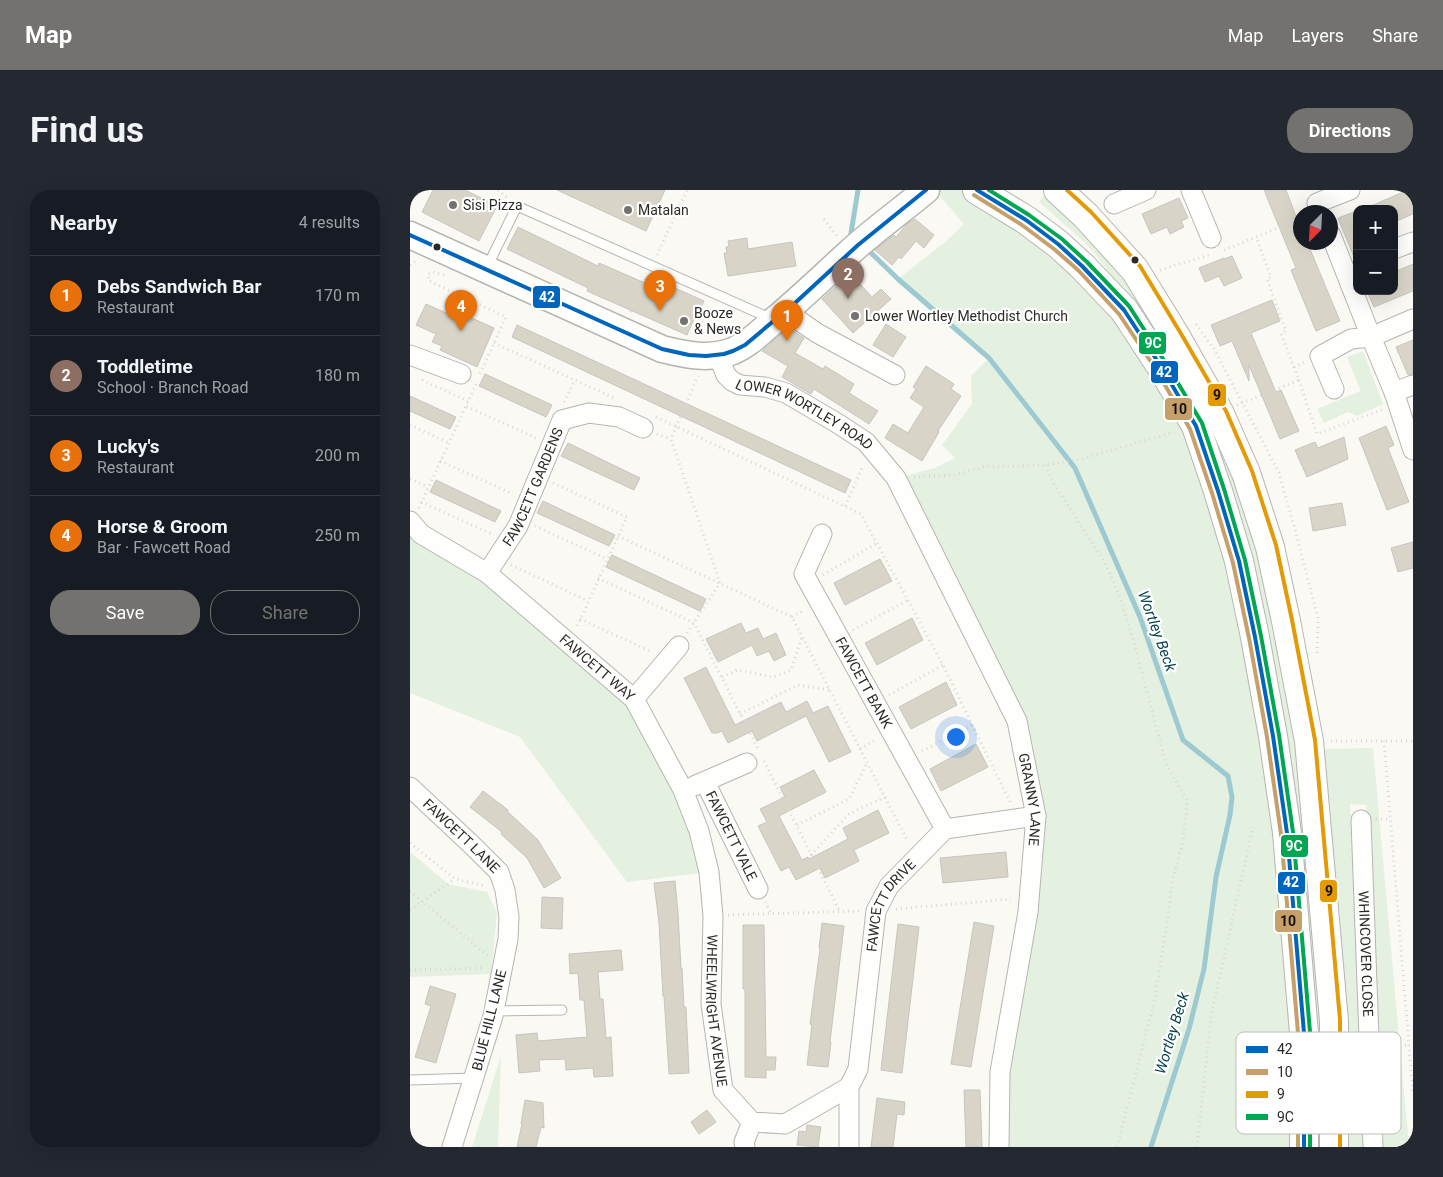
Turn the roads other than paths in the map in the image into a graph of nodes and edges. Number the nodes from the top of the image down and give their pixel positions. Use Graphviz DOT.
graph roads {
  1 [pos="926,190"];
  2 [pos="977,190"];
  3 [pos="998,190"];
  4 [pos="1058,190"];
  5 [pos="1146,190"];
  6 [pos="1191,190"];
  7 [pos="1350,190"];
  8 [pos="905,199"];
  9 [pos="1317,202"];
  10 [pos="1114,204"];
  11 [pos="1026,220"];
  12 [pos="410,235"];
  13 [pos="1413,242"];
  14 [pos="1338,247"];
  15 [pos="1213,248"];
  16 [pos="1398,248"];
  17 [pos="1351,267"];
  18 [pos="486,269"];
  19 [pos="780,316"];
  20 [pos="1413,319"];
  21 [pos="1371,337"];
  22 [pos="410,355"];
  23 [pos="718,355"];
  24 [pos="462,374"];
  25 [pos="896,375"];
  26 [pos="1413,384"];
  27 [pos="1334,389"];
  28 [pos="1396,398"];
  29 [pos="647,421"];
  30 [pos="1413,450"];
  31 [pos="896,478"];
  32 [pos="411,522"];
  33 [pos="822,534"];
  34 [pos="492,566"];
  35 [pos="673,653"];
  36 [pos="634,699"];
  37 [pos="747,763"];
  38 [pos="705,782"];
  39 [pos="410,787"];
  40 [pos="683,790"];
  41 [pos="1027,817"];
  42 [pos="1361,820"];
  43 [pos="945,829"];
  44 [pos="709,872"];
  45 [pos="758,888"];
  46 [pos="506,890"];
  47 [pos="562,1010"];
  48 [pos="494,1011"];
  49 [pos="1304,1032"];
  50 [pos="1334,1032"];
  51 [pos="1368,1032"];
  52 [pos="474,1078"];
  53 [pos="410,1080"];
  54 [pos="849,1087"];
  55 [pos="752,1122"];
  56 [pos="1304,1134"];
  57 [pos="1334,1134"];
  58 [pos="1372,1134"];
  59 [pos="452,1147"];
  60 [pos="745,1147"];
  61 [pos="849,1147"];
  62 [pos="999,1147"];
  63 [pos="1304,1147"];
  64 [pos="1334,1147"];
  65 [pos="1373,1147"];
  1 -- 8 [label="street"];
  2 -- 11 [label="highway"];
  3 -- 11 [label="highway"];
  4 -- 50 [label="highway"];
  5 -- 10 [label="street"];
  6 -- 15 [label="street"];
  7 -- 9 [label="street"];
  8 -- 19 [label="street"];
  11 -- 49 [label="highway"];
  12 -- 18 [label="street"];
  13 -- 16 [label="street"];
  14 -- 17 [label="street"];
  17 -- 21 [label="street"];
  18 -- 19 [label="lane"];
  18 -- 23 [label="street"];
  19 -- 23 [label="street"];
  19 -- 25 [label="street"];
  20 -- 21 [label="street"];
  21 -- 27 [label="street"];
  21 -- 28 [label="street"];
  22 -- 24 [label="street"];
  23 -- 31 [label="street, LOWER WORTLEY ROAD"];
  26 -- 28 [label="street"];
  28 -- 30 [label="street"];
  29 -- 34 [label="street, FAWCETT GARDENS"];
  31 -- 41 [label="street, GRANNY LANE"];
  32 -- 34 [label="street, FAWCETT WAY"];
  33 -- 43 [label="street, FAWCETT BANK"];
  34 -- 36 [label="street, FAWCETT WAY"];
  35 -- 36 [label="street"];
  36 -- 40 [label="street, FAWCETT WAY"];
  37 -- 38 [label="street, FAWCETT VALE"];
  38 -- 40 [label="street, FAWCETT VALE"];
  38 -- 45 [label="street, FAWCETT VALE"];
  39 -- 46 [label="street, FAWCETT LANE"];
  40 -- 44 [label="street, FAWCETT WAY"];
  41 -- 43 [label="street"];
  41 -- 62 [label="street, GRANNY LANE"];
  42 -- 51 [label="street, WHINCOVER CLOSE"];
  43 -- 54 [label="street, FAWCETT DRIVE"];
  44 -- 55 [label="street, WHEELWRIGHT AVENUE"];
  46 -- 48 [label="street, BLUE HILL LANE"];
  47 -- 48 [label="lane"];
  48 -- 52 [label="street, BLUE HILL LANE"];
  52 -- 53 [label="lane"];
  52 -- 59 [label="street, BLUE HILL LANE"];
  54 -- 55 [label="street"];
  54 -- 61 [label="street"];
  55 -- 60 [label="street"];
  56 -- 63 [label="highway"];
  57 -- 64 [label="highway"];
  58 -- 65 [label="street, WHINCOVER CLOSE"];
}
